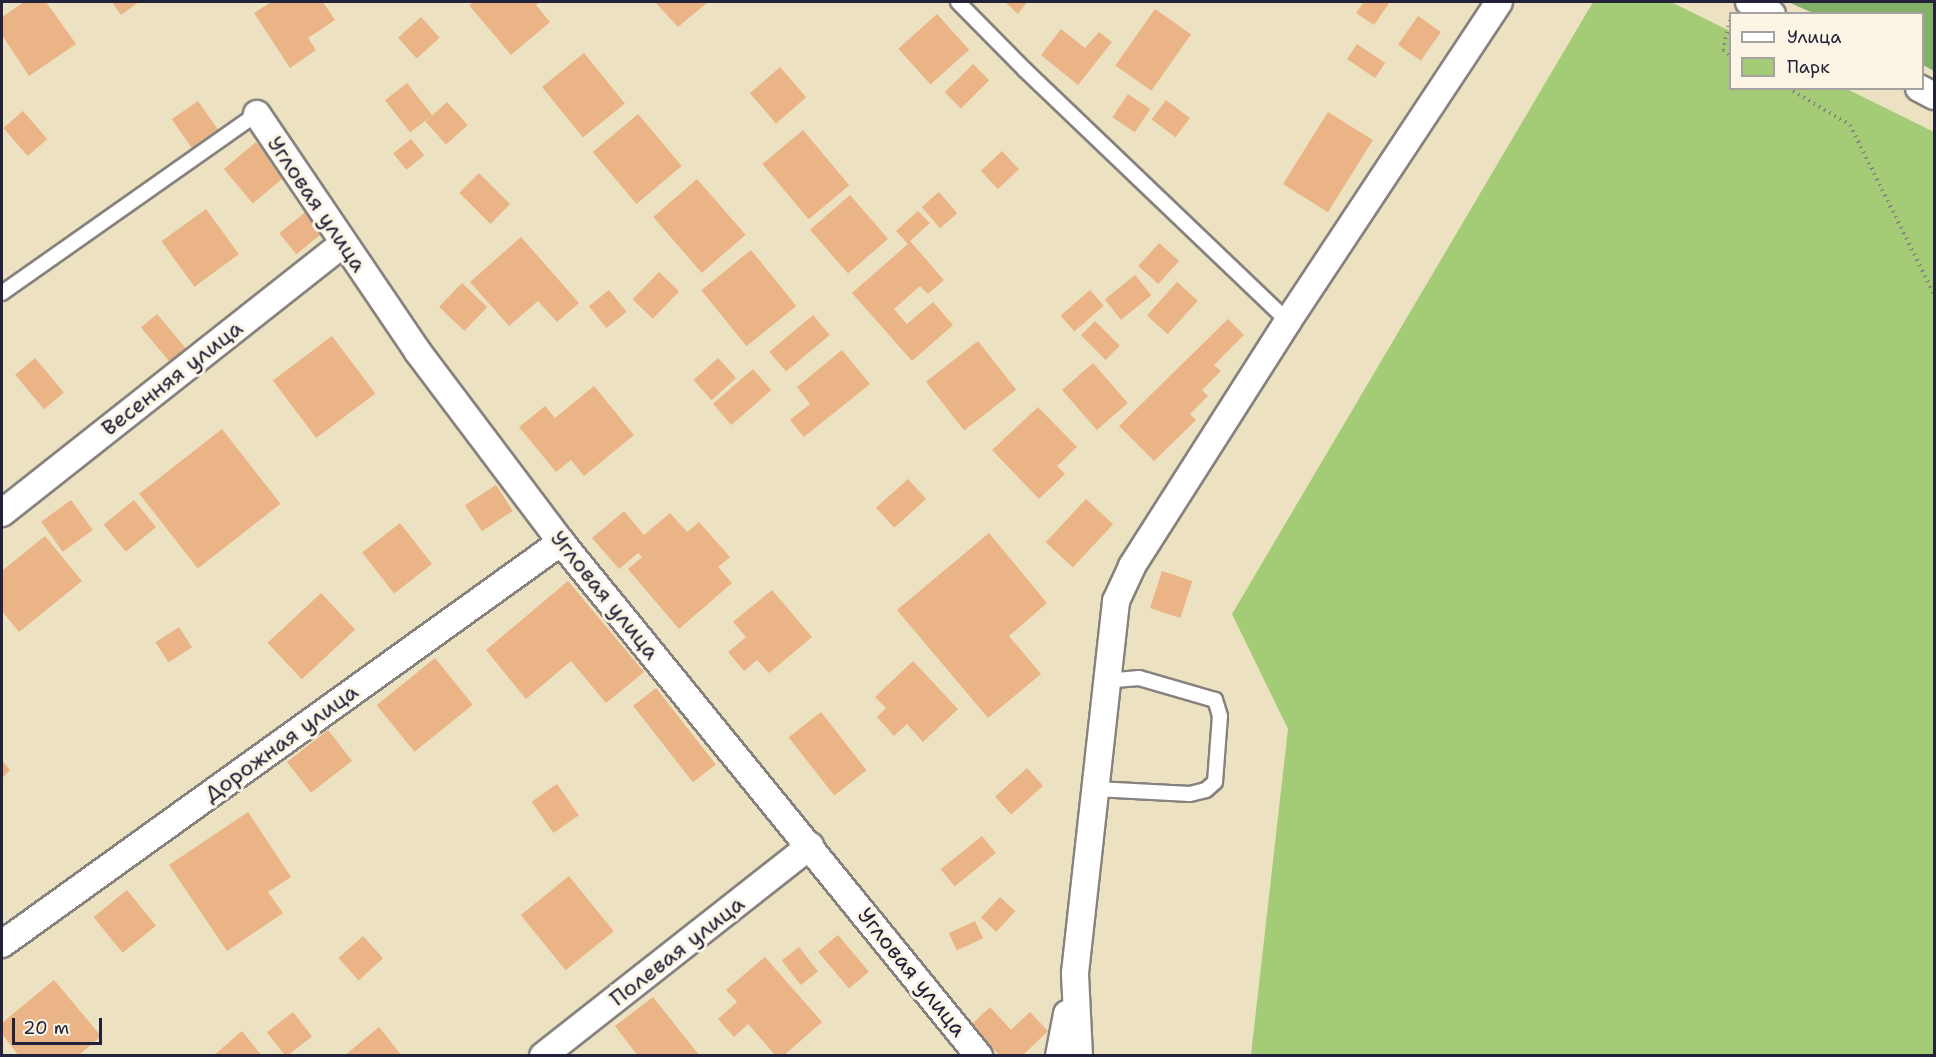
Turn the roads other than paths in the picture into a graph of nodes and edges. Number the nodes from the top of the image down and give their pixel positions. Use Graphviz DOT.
graph roads {
  1 [pos="958,2"];
  2 [pos="1499,2"];
  3 [pos="1749,2"];
  4 [pos="1768,12"];
  5 [pos="257,114"];
  6 [pos="343,244"];
  7 [pos="2,293"];
  8 [pos="1288,321"];
  9 [pos="2,513"];
  10 [pos="561,542"];
  11 [pos="1106,681"];
  12 [pos="1096,789"];
  13 [pos="810,846"];
  14 [pos="2,944"];
  15 [pos="1075,973"];
  16 [pos="543,1056"];
  17 [pos="979,1056"];
  18 [pos="1059,1056"];
  19 [pos="1079,1056"];
  1 -- 8 [label="lane"];
  2 -- 8 [label="street"];
  3 -- 4 [label="street"];
  5 -- 6 [label="street, Угловая улица"];
  5 -- 7 [label="lane"];
  6 -- 9 [label="street, Весенняя улица"];
  6 -- 10 [label="street, Угловая улица"];
  8 -- 11 [label="street"];
  10 -- 13 [label="street, Угловая улица"];
  10 -- 14 [label="street, Дорожная улица"];
  11 -- 12 [label="street"];
  11 -- 12 [label="lane"];
  12 -- 15 [label="street"];
  13 -- 16 [label="street, Полевая улица"];
  13 -- 17 [label="street, Угловая улица"];
  15 -- 18 [label="street"];
  15 -- 19 [label="street"];
}
